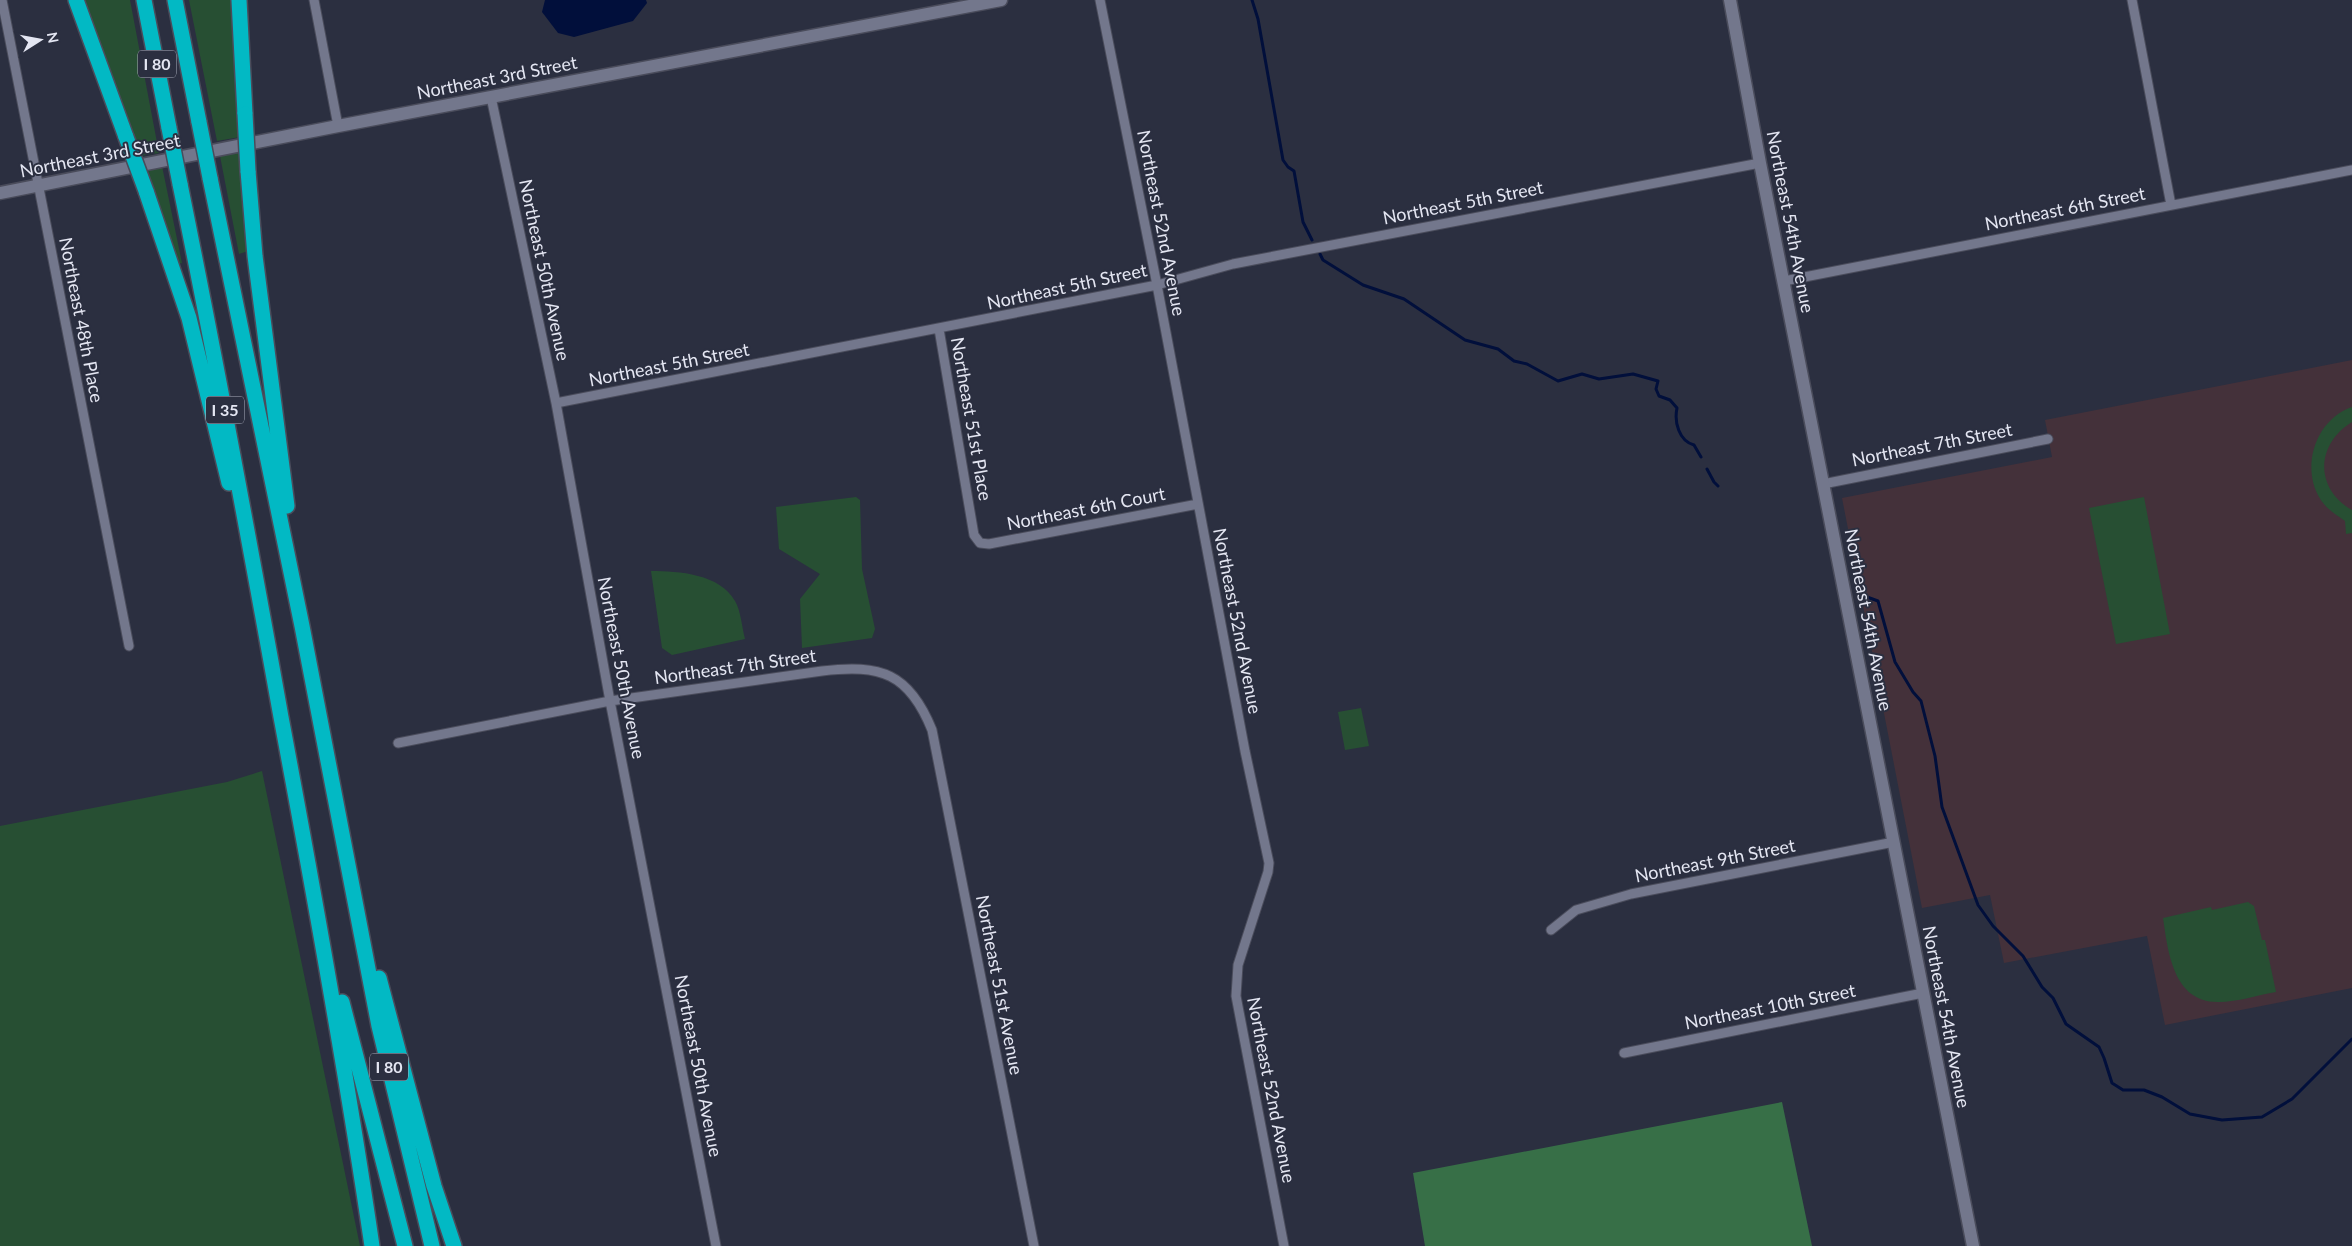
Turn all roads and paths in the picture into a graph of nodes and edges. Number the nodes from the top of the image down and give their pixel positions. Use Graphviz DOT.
graph roads {
  1 [pos="2,0"];
  2 [pos="76,0"];
  3 [pos="144,0"];
  4 [pos="175,0"];
  5 [pos="239,0"];
  6 [pos="314,0"];
  7 [pos="1001,0"];
  8 [pos="1100,0"];
  9 [pos="1730,0"];
  10 [pos="2132,0"];
  11 [pos="491,97"];
  12 [pos="338,126"];
  13 [pos="1760,163"];
  14 [pos="2352,170"];
  15 [pos="180,184"];
  16 [pos="38,186"];
  17 [pos="0,193"];
  18 [pos="2171,205"];
  19 [pos="1784,281"];
  20 [pos="1157,285"];
  21 [pos="939,329"];
  22 [pos="556,403"];
  23 [pos="2048,439"];
  24 [pos="1823,484"];
  25 [pos="1198,504"];
  26 [pos="980,542"];
  27 [pos="302,626"];
  28 [pos="267,638"];
  29 [pos="129,646"];
  30 [pos="610,701"];
  31 [pos="932,730"];
  32 [pos="398,744"];
  33 [pos="1894,842"];
  34 [pos="353,887"];
  35 [pos="314,897"];
  36 [pos="1551,930"];
  37 [pos="1923,993"];
  38 [pos="1624,1053"];
  39 [pos="372,1246"];
  40 [pos="405,1246"];
  41 [pos="432,1246"];
  42 [pos="454,1246"];
  43 [pos="716,1246"];
  44 [pos="1034,1246"];
  45 [pos="1284,1246"];
  46 [pos="1973,1246"];
  1 -- 16 [label="street, Northeast 48th Place"];
  2 -- 28 [label="highway, bridge"];
  3 -- 15 [label="highway, I 80, bridge"];
  4 -- 27 [label="highway, I 80, bridge"];
  5 -- 27 [label="highway, bridge"];
  6 -- 12 [label="street"];
  7 -- 11 [label="main road, Northeast 3rd Street"];
  8 -- 20 [label="street, Northeast 52nd Avenue"];
  9 -- 13 [label="main road, Northeast 54th Avenue"];
  10 -- 18 [label="street"];
  11 -- 12 [label="main road, Northeast 3rd Street"];
  11 -- 22 [label="street, Northeast 50th Avenue"];
  12 -- 16 [label="main road, Northeast 3rd Street"];
  13 -- 19 [label="main road, Northeast 54th Avenue"];
  13 -- 20 [label="street, Northeast 5th Street"];
  14 -- 18 [label="street, Northeast 6th Street"];
  15 -- 28 [label="highway, I 35"];
  16 -- 17 [label="main road, Northeast 3rd Street"];
  16 -- 29 [label="street, Northeast 48th Place"];
  18 -- 19 [label="street, Northeast 6th Street"];
  19 -- 24 [label="main road, Northeast 54th Avenue"];
  20 -- 21 [label="street, Northeast 5th Street"];
  20 -- 25 [label="street, Northeast 52nd Avenue"];
  21 -- 22 [label="street, Northeast 5th Street"];
  21 -- 26 [label="street, Northeast 51st Place"];
  22 -- 30 [label="street, Northeast 50th Avenue"];
  23 -- 24 [label="street, Northeast 7th Street"];
  24 -- 33 [label="main road, Northeast 54th Avenue"];
  25 -- 26 [label="street, Northeast 6th Court"];
  25 -- 45 [label="street, Northeast 52nd Avenue"];
  27 -- 34 [label="highway, I 80"];
  28 -- 35 [label="highway, I 35"];
  30 -- 31 [label="street, Northeast 7th Street"];
  30 -- 32 [label="street, Northeast 7th Street"];
  30 -- 43 [label="street, Northeast 50th Avenue"];
  31 -- 44 [label="street, Northeast 51st Avenue"];
  33 -- 36 [label="street, Northeast 9th Street"];
  33 -- 37 [label="main road, Northeast 54th Avenue"];
  34 -- 41 [label="highway, I 80"];
  34 -- 42 [label="highway"];
  35 -- 39 [label="highway"];
  35 -- 40 [label="highway, I 35"];
  37 -- 38 [label="street, Northeast 10th Street"];
  37 -- 46 [label="main road, Northeast 54th Avenue"];
}
